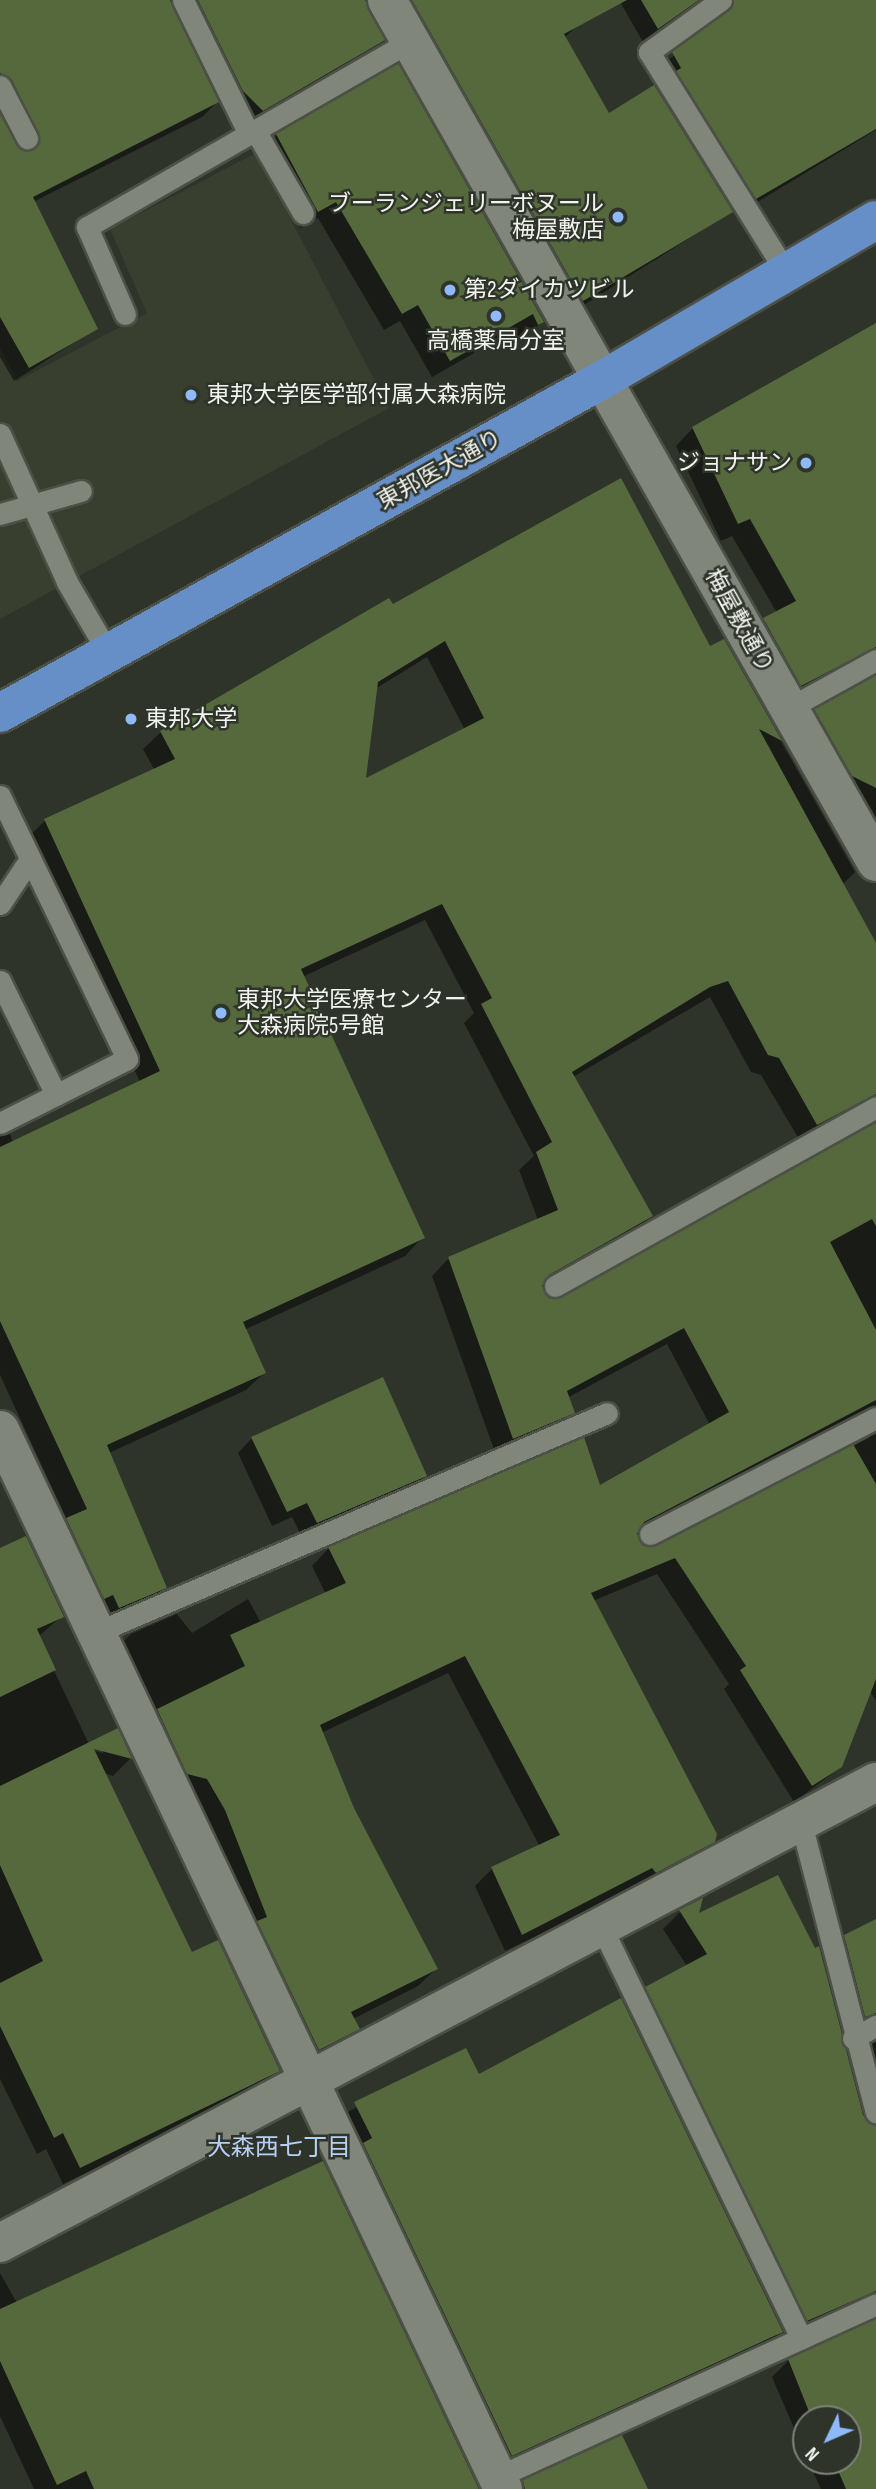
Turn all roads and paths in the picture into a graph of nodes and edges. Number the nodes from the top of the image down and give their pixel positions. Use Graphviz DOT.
graph roads {
  1 [pos="183,0"];
  2 [pos="387,0"];
  3 [pos="721,0"];
  4 [pos="410,41"];
  5 [pos="0,86"];
  6 [pos="252,132"];
  7 [pos="27,138"];
  8 [pos="303,213"];
  9 [pos="876,220"];
  10 [pos="786,272"];
  11 [pos="125,314"];
  12 [pos="603,380"];
  13 [pos="0,433"];
  14 [pos="81,491"];
  15 [pos="33,508"];
  16 [pos="0,514"];
  17 [pos="110,656"];
  18 [pos="876,660"];
  19 [pos="789,708"];
  20 [pos="0,713"];
  21 [pos="0,796"];
  22 [pos="30,859"];
  23 [pos="876,862"];
  24 [pos="0,904"];
  25 [pos="0,981"];
  26 [pos="55,1095"];
  27 [pos="876,1107"];
  28 [pos="0,1123"];
  29 [pos="555,1286"];
  30 [pos="607,1413"];
  31 [pos="876,1418"];
  32 [pos="0,1430"];
  33 [pos="650,1534"];
  34 [pos="95,1633"];
  35 [pos="876,1782"];
  36 [pos="801,1823"];
  37 [pos="602,1928"];
  38 [pos="876,2026"];
  39 [pos="853,2038"];
  40 [pos="308,2083"];
  41 [pos="876,2112"];
  42 [pos="0,2243"];
  43 [pos="876,2304"];
  44 [pos="801,2338"];
  45 [pos="500,2483"];
  1 -- 6 [label="lane"];
  2 -- 4 [label="street, 梅屋敷通り"];
  3 -- 10 [label="lane"];
  4 -- 6 [label="lane"];
  4 -- 12 [label="street, 梅屋敷通り"];
  5 -- 7 [label="lane"];
  6 -- 8 [label="lane"];
  6 -- 11 [label="lane"];
  9 -- 10 [label="main road, 東邦医大通り"];
  10 -- 12 [label="main road, 東邦医大通り"];
  12 -- 17 [label="main road, 東邦医大通り"];
  12 -- 19 [label="street, 梅屋敷通り"];
  13 -- 15 [label="lane"];
  14 -- 15 [label="lane"];
  15 -- 16 [label="lane"];
  15 -- 17 [label="lane"];
  17 -- 20 [label="main road, 東邦医大通り"];
  18 -- 19 [label="lane"];
  19 -- 23 [label="street, 梅屋敷通り"];
  21 -- 22 [label="lane"];
  22 -- 24 [label="lane"];
  22 -- 26 [label="lane"];
  25 -- 26 [label="lane"];
  26 -- 28 [label="lane"];
  27 -- 29 [label="lane"];
  30 -- 34 [label="lane"];
  31 -- 33 [label="lane"];
  32 -- 34 [label="street"];
  34 -- 40 [label="street"];
  35 -- 36 [label="street"];
  36 -- 37 [label="street"];
  36 -- 39 [label="lane"];
  37 -- 40 [label="street"];
  37 -- 44 [label="lane"];
  38 -- 39 [label="lane"];
  39 -- 41 [label="lane"];
  40 -- 42 [label="street"];
  40 -- 45 [label="street"];
  43 -- 44 [label="lane"];
  44 -- 45 [label="lane"];
}
